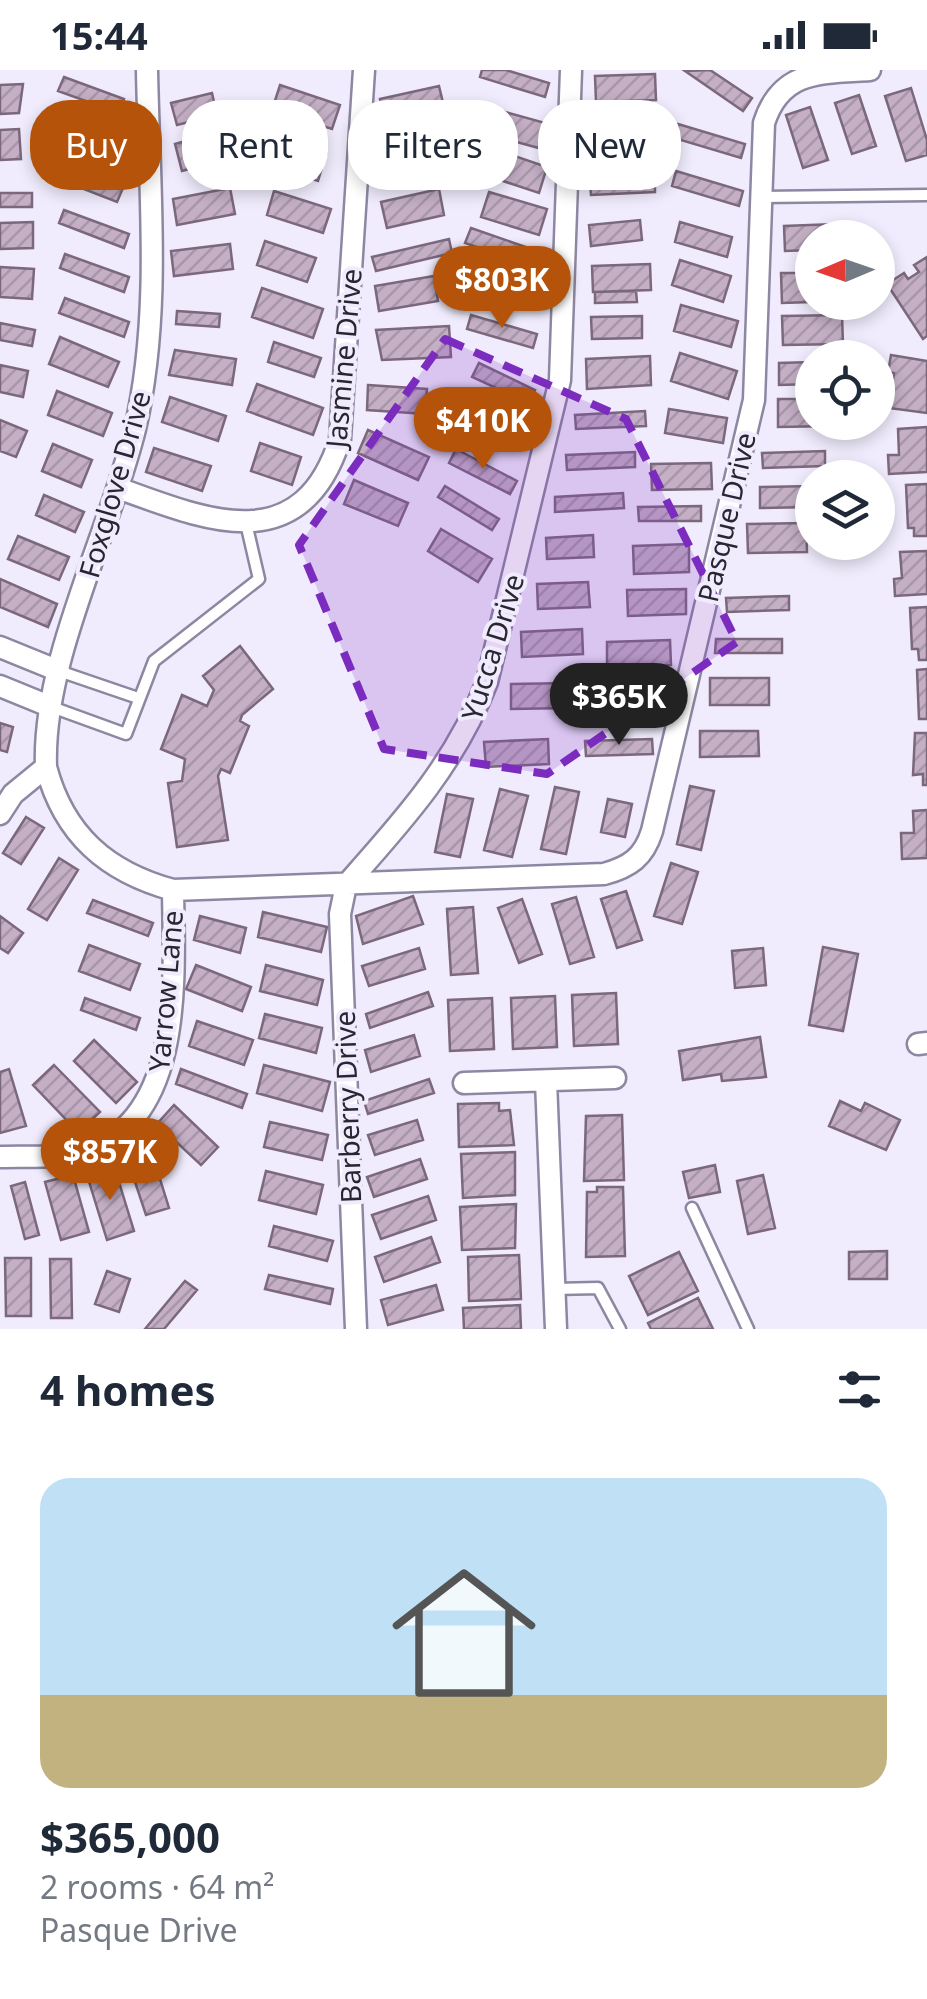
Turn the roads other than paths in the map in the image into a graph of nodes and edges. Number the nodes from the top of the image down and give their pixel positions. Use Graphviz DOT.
graph roads {
  1 [pos="148,70"];
  2 [pos="364,70"];
  3 [pos="572,70"];
  4 [pos="870,70"];
  5 [pos="927,195"];
  6 [pos="762,197"];
  7 [pos="118,488"];
  8 [pos="246,524"];
  9 [pos="0,647"];
  10 [pos="59,671"];
  11 [pos="0,686"];
  12 [pos="138,698"];
  13 [pos="48,706"];
  14 [pos="46,767"];
  15 [pos="0,814"];
  16 [pos="346,885"];
  17 [pos="173,890"];
  18 [pos="615,1078"];
  19 [pos="546,1081"];
  20 [pos="464,1084"];
  21 [pos="0,1157"];
  22 [pos="692,1208"];
  23 [pos="555,1288"];
  24 [pos="356,1329"];
  25 [pos="556,1329"];
  26 [pos="620,1329"];
  27 [pos="748,1329"];
  1 -- 7 [label="street, Foxglove Drive"];
  2 -- 8 [label="street, Jasmine Drive"];
  3 -- 16 [label="street, Yucca Drive"];
  4 -- 6 [label="street, Pasque Drive"];
  5 -- 6 [label="lane"];
  6 -- 16 [label="street, Pasque Drive"];
  7 -- 8 [label="street"];
  7 -- 10 [label="street, Foxglove Drive"];
  8 -- 12 [label="lane"];
  9 -- 10 [label="street"];
  10 -- 12 [label="lane"];
  10 -- 13 [label="street, Foxglove Drive"];
  11 -- 13 [label="street"];
  12 -- 13 [label="lane"];
  13 -- 14 [label="street, Foxglove Drive"];
  14 -- 15 [label="street"];
  14 -- 17 [label="street"];
  16 -- 17 [label="street"];
  16 -- 24 [label="street, Barberry Drive"];
  17 -- 21 [label="street, Yarrow Lane"];
  18 -- 19 [label="street"];
  19 -- 20 [label="street"];
  19 -- 23 [label="street"];
  22 -- 27 [label="lane"];
  23 -- 25 [label="street"];
  23 -- 26 [label="lane"];
}
